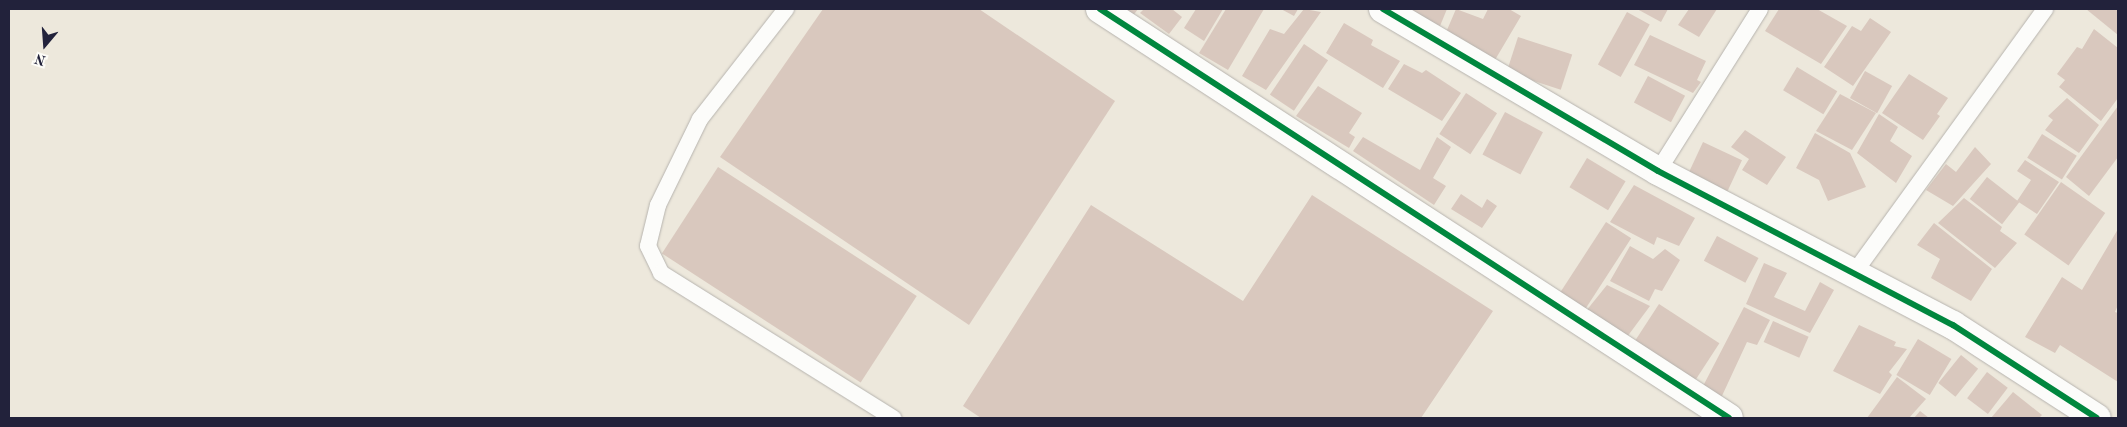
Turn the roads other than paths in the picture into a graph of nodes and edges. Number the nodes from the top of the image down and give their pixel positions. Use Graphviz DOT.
graph roads {
  1 [pos="786,9"];
  2 [pos="1100,9"];
  3 [pos="1383,9"];
  4 [pos="1760,9"];
  5 [pos="2045,9"];
  6 [pos="1658,171"];
  7 [pos="1854,273"];
  8 [pos="894,418"];
  9 [pos="1729,418"];
  10 [pos="2097,418"];
  1 -- 8 [label="lane"];
  2 -- 9 [label="street"];
  3 -- 6 [label="street"];
  4 -- 6 [label="lane"];
  5 -- 7 [label="lane"];
  6 -- 7 [label="street"];
  7 -- 10 [label="street"];
}
